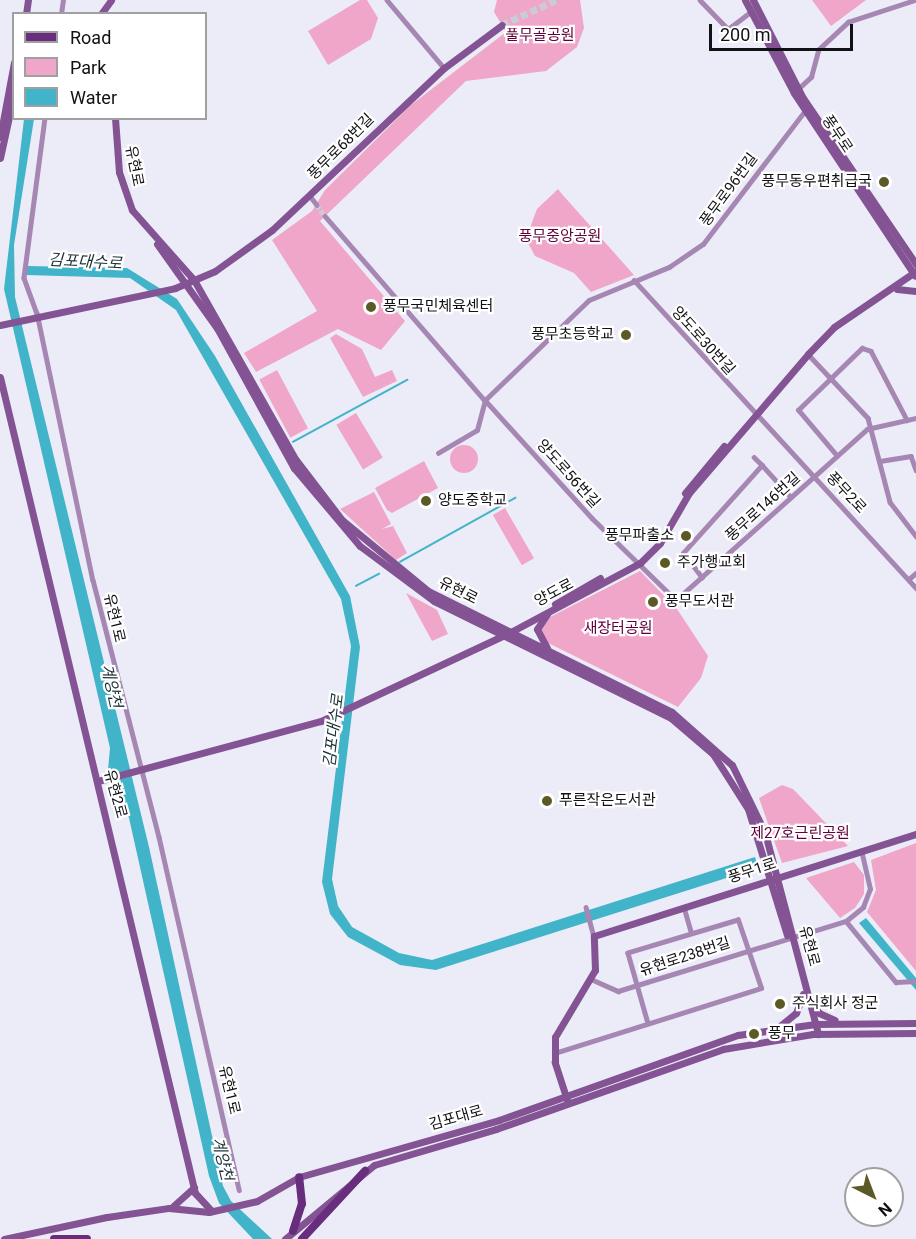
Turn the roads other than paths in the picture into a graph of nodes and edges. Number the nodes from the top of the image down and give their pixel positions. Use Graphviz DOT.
graph roads {
  1 [pos="387,0"];
  2 [pos="700,0"];
  3 [pos="744,0"];
  4 [pos="753,0"];
  5 [pos="915,0"];
  6 [pos="752,11"];
  7 [pos="501,24"];
  8 [pos="443,67"];
  9 [pos="12,73"];
  10 [pos="796,91"];
  11 [pos="12,103"];
  12 [pos="807,108"];
  13 [pos="45,120"];
  14 [pos="114,120"];
  15 [pos="0,137"];
  16 [pos="0,158"];
  17 [pos="310,196"];
  18 [pos="317,205"];
  19 [pos="325,216"];
  20 [pos="915,271"];
  21 [pos="634,280"];
  22 [pos="192,282"];
  23 [pos="891,290"];
  24 [pos="916,291"];
  25 [pos="1,324"];
  26 [pos="808,354"];
  27 [pos="0,377"];
  28 [pos="830,377"];
  29 [pos="485,400"];
  30 [pos="755,414"];
  31 [pos="916,418"];
  32 [pos="906,420"];
  33 [pos="872,426"];
  34 [pos="438,453"];
  35 [pos="837,456"];
  36 [pos="754,457"];
  37 [pos="880,461"];
  38 [pos="762,465"];
  39 [pos="916,470"];
  40 [pos="814,476"];
  41 [pos="791,497"];
  42 [pos="916,536"];
  43 [pos="638,562"];
  44 [pos="916,573"];
  45 [pos="702,578"];
  46 [pos="909,579"];
  47 [pos="916,588"];
  48 [pos="553,609"];
  49 [pos="507,632"];
  50 [pos="548,650"];
  51 [pos="142,770"];
  52 [pos="100,780"];
  53 [pos="916,835"];
  54 [pos="861,853"];
  55 [pos="773,880"];
  56 [pos="586,906"];
  57 [pos="684,908"];
  58 [pos="846,921"];
  59 [pos="691,932"];
  60 [pos="595,935"];
  61 [pos="790,936"];
  62 [pos="749,949"];
  63 [pos="592,980"];
  64 [pos="916,981"];
  65 [pos="635,985"];
  66 [pos="805,994"];
  67 [pos="844,1022"];
  68 [pos="648,1023"];
  69 [pos="916,1023"];
  70 [pos="813,1024"];
  71 [pos="778,1027"];
  72 [pos="916,1033"];
  73 [pos="816,1034"];
  74 [pos="555,1053"];
  75 [pos="566,1096"];
  76 [pos="569,1105"];
  77 [pos="365,1171"];
  78 [pos="299,1177"];
  79 [pos="194,1187"];
  80 [pos="239,1190"];
  81 [pos="171,1208"];
  82 [pos="217,1211"];
  83 [pos="293,1231"];
  84 [pos="4,1239"];
  85 [pos="54,1239"];
  86 [pos="87,1239"];
  87 [pos="285,1239"];
  88 [pos="302,1239"];
  1 -- 8 [label="street"];
  2 -- 6 [label="street"];
  3 -- 6 [label="street, 풍무로"];
  4 -- 10 [label="street, 풍무로"];
  5 -- 10 [label="street"];
  6 -- 10 [label="street, 풍무로"];
  7 -- 8 [label="street, 풍무로68번길"];
  8 -- 17 [label="street, 풍무로68번길"];
  8 -- 22 [label="street, 풍무로68번길"];
  9 -- 15 [label="street"];
  10 -- 12 [label="street, 풍무로"];
  11 -- 16 [label="street"];
  12 -- 20 [label="street, 풍무로"];
  12 -- 21 [label="street, 풍무로96번길"];
  13 -- 51 [label="street, 유현1로"];
  14 -- 22 [label="street, 유현로"];
  17 -- 18 [label="street"];
  17 -- 22 [label="street, 풍무로68번길"];
  19 -- 29 [label="street, 양도로56번길"];
  20 -- 23 [label="street, 양도로"];
  20 -- 30 [label="street, 양도로"];
  21 -- 29 [label="street, 풍무로96번길"];
  21 -- 30 [label="street, 양도로30번길"];
  22 -- 25 [label="street, 풍무로68번길"];
  22 -- 49 [label="street, 유현로"];
  23 -- 24 [label="street"];
  23 -- 26 [label="street, 양도로"];
  26 -- 28 [label="street"];
  26 -- 30 [label="street, 양도로"];
  27 -- 52 [label="street, 유현2로"];
  28 -- 32 [label="street"];
  28 -- 33 [label="street"];
  28 -- 35 [label="street"];
  29 -- 34 [label="street"];
  29 -- 43 [label="street, 양도로56번길"];
  30 -- 40 [label="street, 풍무2로"];
  30 -- 43 [label="street, 양도로"];
  31 -- 32 [label="street"];
  32 -- 33 [label="street"];
  33 -- 35 [label="street, 풍무로146번길"];
  33 -- 37 [label="street"];
  35 -- 40 [label="street, 풍무로146번길"];
  36 -- 38 [label="street"];
  37 -- 39 [label="street"];
  37 -- 42 [label="street"];
  38 -- 41 [label="street"];
  38 -- 45 [label="street"];
  40 -- 41 [label="street, 풍무로146번길"];
  40 -- 46 [label="street, 풍무2로"];
  41 -- 45 [label="street, 풍무로146번길"];
  43 -- 45 [label="street, 풍무로146번길"];
  43 -- 48 [label="street, 양도로"];
  43 -- 49 [label="street, 양도로"];
  44 -- 46 [label="street"];
  46 -- 47 [label="street, 풍무2로"];
  48 -- 49 [label="street, 양도로"];
  48 -- 50 [label="street"];
  49 -- 50 [label="street, 유현로"];
  49 -- 51 [label="street, 양도로"];
  49 -- 55 [label="street, 유현로"];
  50 -- 55 [label="street, 유현로"];
  51 -- 52 [label="street, 양도로"];
  51 -- 80 [label="street, 유현1로"];
  52 -- 79 [label="street, 유현2로"];
  53 -- 54 [label="street, 풍무1로"];
  54 -- 55 [label="street, 풍무1로"];
  54 -- 58 [label="street"];
  55 -- 57 [label="street, 풍무1로"];
  55 -- 61 [label="street, 유현로"];
  56 -- 60 [label="street"];
  57 -- 59 [label="street"];
  57 -- 60 [label="street, 풍무1로"];
  58 -- 61 [label="street, 유현로238번길"];
  58 -- 64 [label="street"];
  59 -- 62 [label="street"];
  59 -- 65 [label="street"];
  60 -- 63 [label="street"];
  61 -- 62 [label="street, 유현로238번길"];
  61 -- 66 [label="street, 유현로"];
  62 -- 65 [label="street, 유현로238번길"];
  62 -- 68 [label="street"];
  63 -- 65 [label="street, 유현로238번길"];
  63 -- 74 [label="street"];
  65 -- 68 [label="street"];
  66 -- 67 [label="street"];
  66 -- 70 [label="street, 유현로"];
  66 -- 71 [label="street"];
  67 -- 69 [label="street, 김포대로"];
  67 -- 70 [label="street, 김포대로"];
  68 -- 74 [label="street"];
  70 -- 71 [label="street, 김포대로"];
  70 -- 73 [label="street, 유현로"];
  71 -- 75 [label="street, 김포대로"];
  72 -- 73 [label="street, 김포대로"];
  73 -- 76 [label="street, 김포대로"];
  74 -- 75 [label="street"];
  75 -- 76 [label="street"];
  75 -- 78 [label="street, 김포대로"];
  76 -- 77 [label="street, 김포대로"];
  77 -- 83 [label="street, 김포대로"];
  77 -- 88 [label="main road"];
  78 -- 82 [label="street, 김포대로"];
  78 -- 83 [label="main road"];
  79 -- 81 [label="street"];
  79 -- 82 [label="street"];
  81 -- 82 [label="street, 김포대로"];
  81 -- 84 [label="street, 김포대로"];
  83 -- 87 [label="street, 김포대로"];
  85 -- 86 [label="main road"];
}
